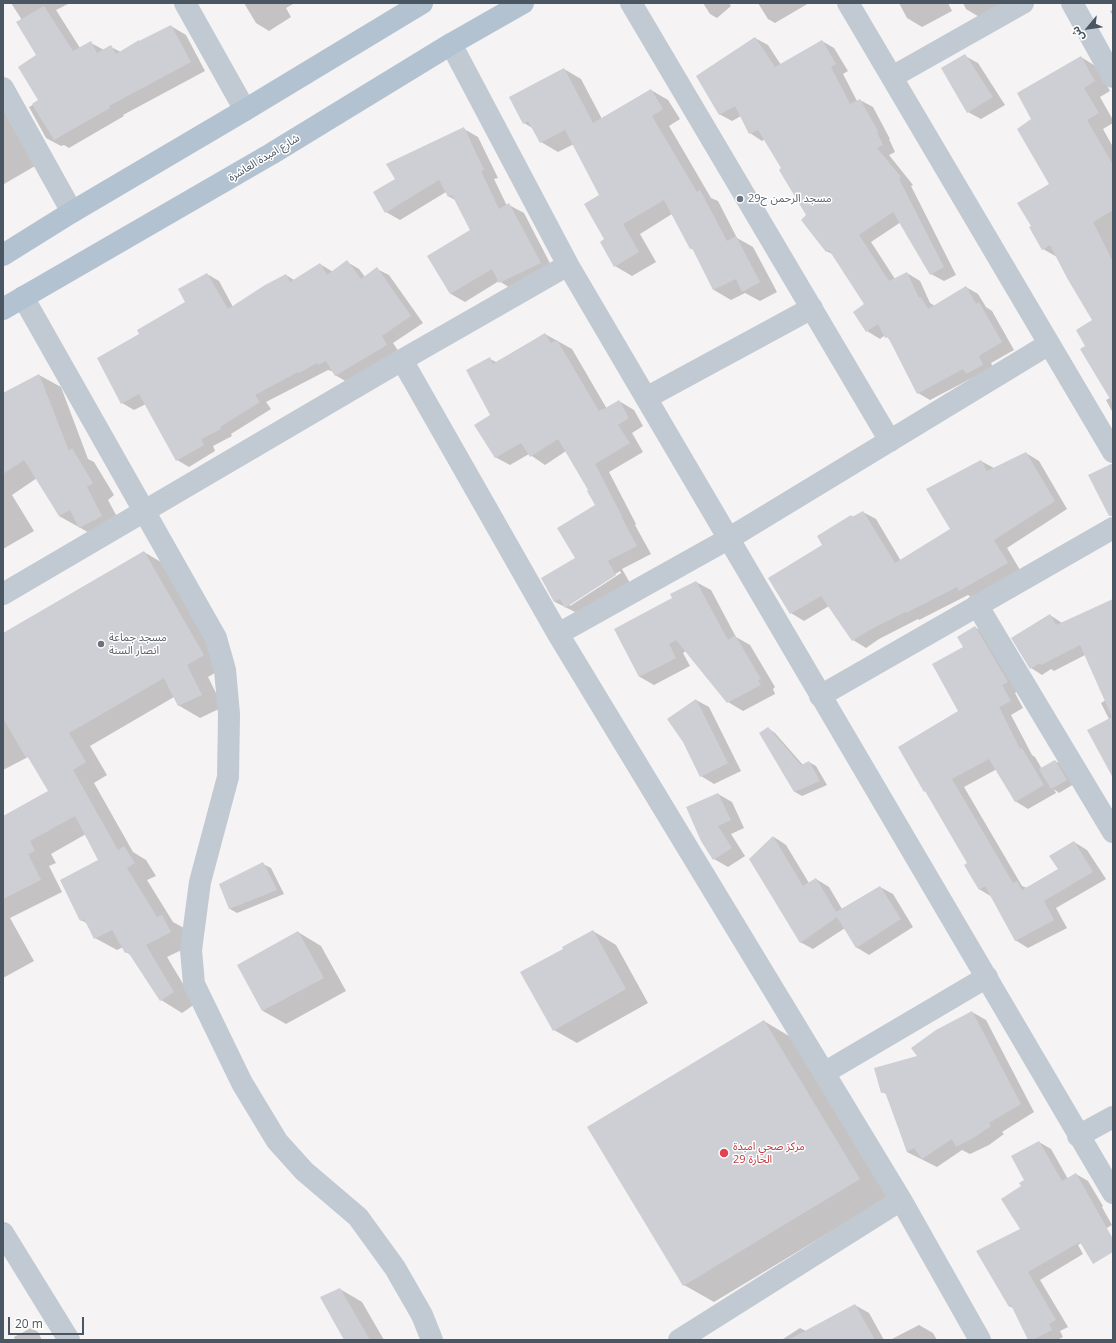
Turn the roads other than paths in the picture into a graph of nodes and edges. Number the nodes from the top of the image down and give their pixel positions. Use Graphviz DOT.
graph roads {
  1 [pos="185,3"];
  2 [pos="422,3"];
  3 [pos="523,3"];
  4 [pos="631,3"];
  5 [pos="848,3"];
  6 [pos="1023,3"];
  7 [pos="1072,3"];
  8 [pos="451,44"];
  9 [pos="892,77"];
  10 [pos="1113,77"];
  11 [pos="3,88"];
  12 [pos="245,110"];
  13 [pos="72,212"];
  14 [pos="3,255"];
  15 [pos="568,265"];
  16 [pos="23,297"];
  17 [pos="812,308"];
  18 [pos="3,309"];
  19 [pos="1050,344"];
  20 [pos="402,360"];
  21 [pos="646,398"];
  22 [pos="890,441"];
  23 [pos="1113,452"];
  24 [pos="143,511"];
  25 [pos="1113,528"];
  26 [pos="728,539"];
  27 [pos="3,594"];
  28 [pos="977,605"];
  29 [pos="558,634"];
  30 [pos="820,696"];
  31 [pos="1113,832"];
  32 [pos="987,977"];
  33 [pos="824,1073"];
  34 [pos="1113,1117"];
  35 [pos="1078,1136"];
  36 [pos="1113,1193"];
  37 [pos="901,1200"];
  38 [pos="3,1233"];
  39 [pos="68,1340"];
  40 [pos="432,1340"];
  41 [pos="679,1340"];
  42 [pos="980,1340"];
  1 -- 12 [label="street"];
  2 -- 12 [label="main road"];
  3 -- 8 [label="main road, شارع امبدة العاشرة"];
  4 -- 17 [label="street"];
  5 -- 9 [label="street"];
  6 -- 9 [label="street"];
  7 -- 10 [label="street"];
  8 -- 15 [label="street"];
  8 -- 16 [label="main road, شارع امبدة العاشرة"];
  9 -- 19 [label="street"];
  11 -- 13 [label="street"];
  12 -- 13 [label="main road"];
  13 -- 14 [label="main road"];
  15 -- 20 [label="street"];
  15 -- 21 [label="street"];
  16 -- 18 [label="main road, شارع امبدة العاشرة"];
  16 -- 24 [label="street"];
  17 -- 21 [label="street"];
  17 -- 22 [label="street"];
  19 -- 22 [label="street"];
  19 -- 23 [label="street"];
  20 -- 24 [label="street"];
  20 -- 29 [label="street"];
  21 -- 26 [label="street"];
  22 -- 26 [label="street"];
  24 -- 27 [label="street"];
  24 -- 40 [label="street"];
  25 -- 28 [label="street"];
  26 -- 29 [label="street"];
  26 -- 30 [label="street"];
  28 -- 30 [label="street"];
  28 -- 31 [label="street"];
  29 -- 33 [label="street"];
  30 -- 32 [label="street"];
  32 -- 33 [label="street"];
  32 -- 35 [label="street"];
  33 -- 37 [label="street"];
  34 -- 35 [label="street"];
  35 -- 36 [label="street"];
  37 -- 41 [label="street"];
  37 -- 42 [label="street"];
  38 -- 39 [label="street"];
}
